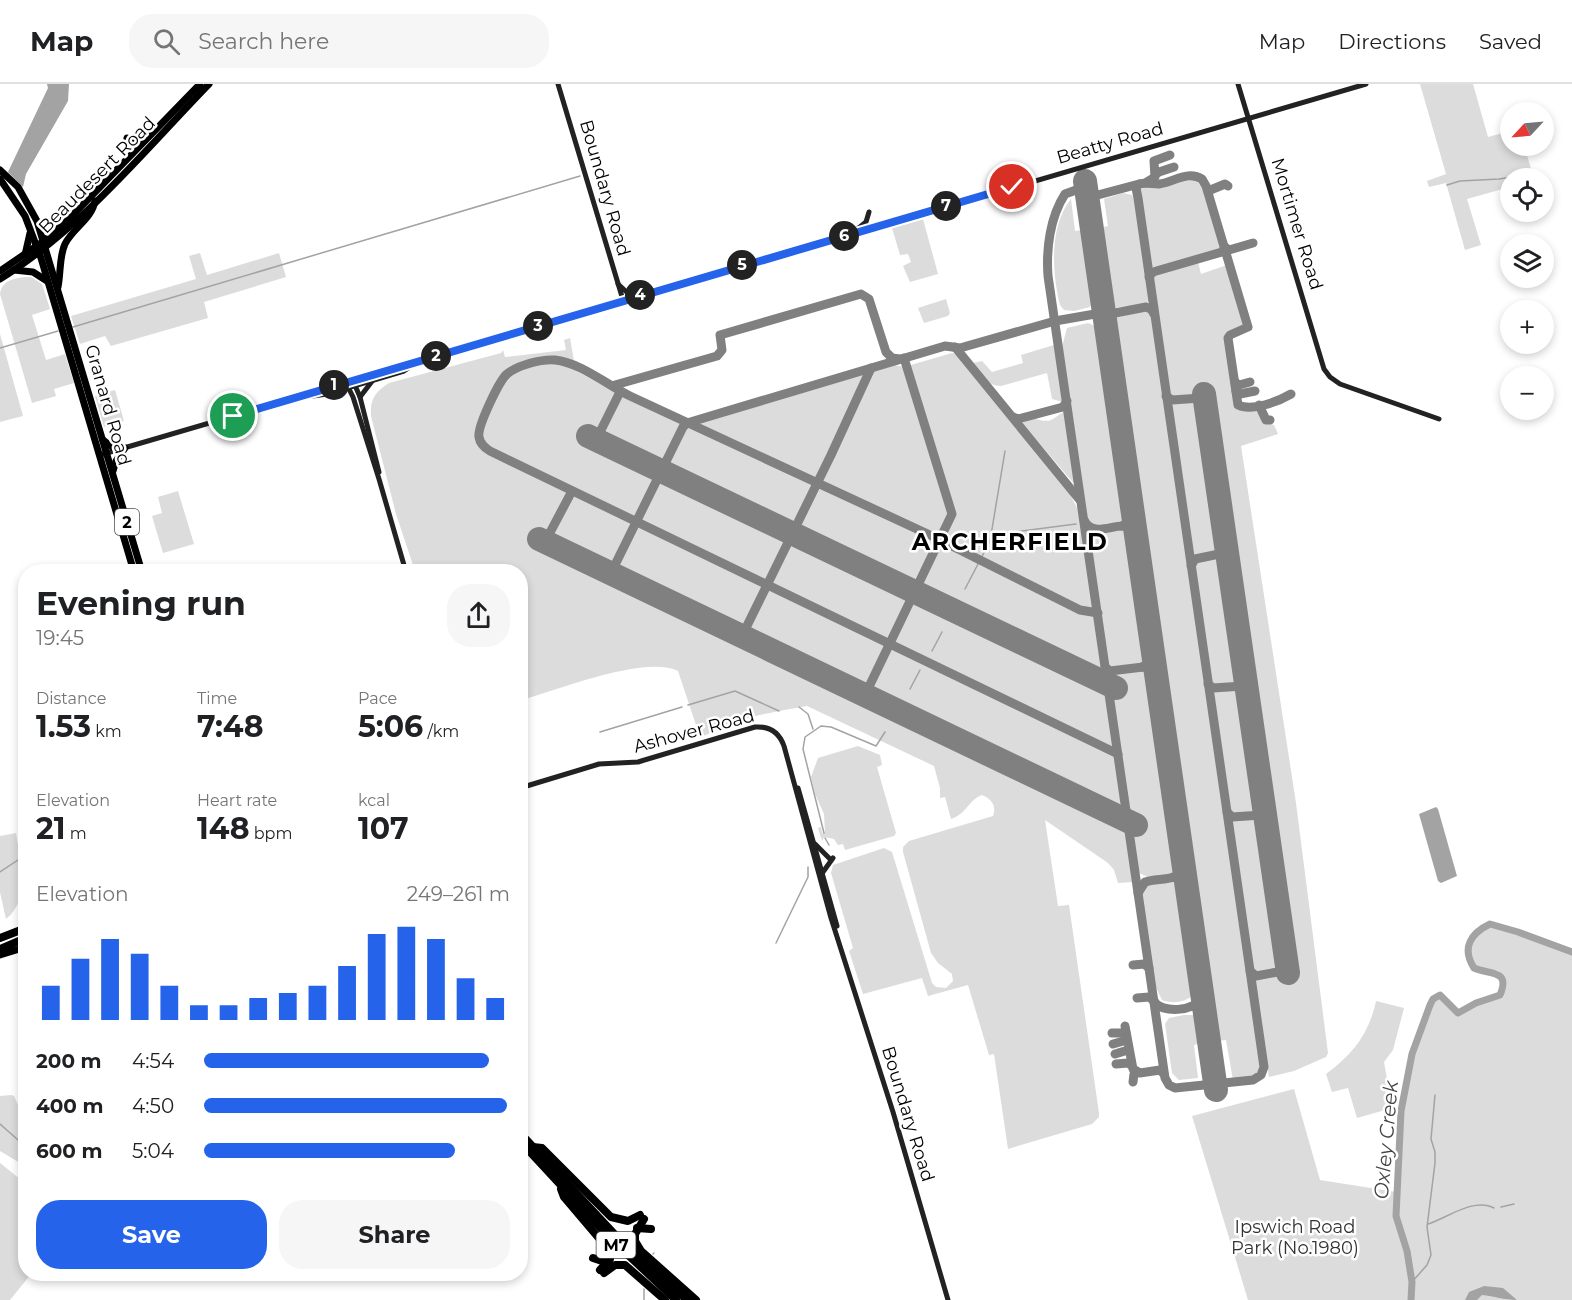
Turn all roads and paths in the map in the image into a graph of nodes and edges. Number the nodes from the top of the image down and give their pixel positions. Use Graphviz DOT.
graph roads {
  1 [pos="200,84"];
  2 [pos="208,84"];
  3 [pos="558,84"];
  4 [pos="1238,84"];
  5 [pos="1366,84"];
  6 [pos="1248,118"];
  7 [pos="127,138"];
  8 [pos="145,140"];
  9 [pos="0,170"];
  10 [pos="0,179"];
  11 [pos="95,201"];
  12 [pos="869,212"];
  13 [pos="37,221"];
  14 [pos="58,229"];
  15 [pos="31,231"];
  16 [pos="843,236"];
  17 [pos="45,245"];
  18 [pos="38,250"];
  19 [pos="25,255"];
  20 [pos="14,270"];
  21 [pos="0,271"];
  22 [pos="0,279"];
  23 [pos="47,281"];
  24 [pos="618,284"];
  25 [pos="58,288"];
  26 [pos="633,298"];
  27 [pos="623,300"];
  28 [pos="413,364"];
  29 [pos="373,380"];
  30 [pos="350,383"];
  31 [pos="360,397"];
  32 [pos="1439,419"];
  33 [pos="103,440"];
  34 [pos="125,448"];
  35 [pos="116,450"];
  36 [pos="103,454"];
  37 [pos="113,473"];
  38 [pos="380,479"];
  39 [pos="132,564"];
  40 [pos="140,564"];
  41 [pos="404,564"];
  42 [pos="770,729"];
  43 [pos="792,775"];
  44 [pos="528,786"];
  45 [pos="815,844"];
  46 [pos="823,872"];
  47 [pos="18,929"];
  48 [pos="0,937"];
  49 [pos="839,937"];
  50 [pos="18,941"];
  51 [pos="0,948"];
  52 [pos="18,949"];
  53 [pos="0,955"];
  54 [pos="528,1142"];
  55 [pos="533,1147"];
  56 [pos="528,1150"];
  57 [pos="560,1185"];
  58 [pos="637,1228"];
  59 [pos="651,1229"];
  60 [pos="593,1258"];
  61 [pos="612,1264"];
  62 [pos="665,1300"];
  63 [pos="676,1300"];
  64 [pos="687,1300"];
  65 [pos="696,1300"];
  66 [pos="948,1300"];
  1 -- 8 [label="highway, Beaudesert Road"];
  2 -- 11 [label="highway, Beaudesert Road"];
  3 -- 24 [label="main road, Boundary Road"];
  4 -- 6 [label="main road, Mortimer Road"];
  5 -- 6 [label="main road, Beatty Road"];
  6 -- 16 [label="main road, Beatty Road"];
  6 -- 32 [label="main road, Mortimer Road"];
  7 -- 8 [label="highway"];
  8 -- 14 [label="highway, Beaudesert Road"];
  9 -- 13 [label="highway, 2"];
  10 -- 15 [label="highway, 2"];
  11 -- 17 [label="highway, Beaudesert Road"];
  11 -- 25 [label="highway"];
  12 -- 16 [label="main road"];
  13 -- 14 [label="highway"];
  13 -- 17 [label="highway, 2"];
  14 -- 17 [label="highway, Beaudesert Road"];
  15 -- 18 [label="highway, 2"];
  15 -- 19 [label="highway"];
  16 -- 26 [label="main road, Beatty Road"];
  17 -- 18 [label="highway, Beaudesert Road"];
  17 -- 25 [label="highway, Granard Road / 2"];
  18 -- 19 [label="highway, Beaudesert Road"];
  18 -- 20 [label="highway, Beaudesert Road"];
  18 -- 23 [label="highway, Granard Road / 2"];
  19 -- 21 [label="highway, Beaudesert Road"];
  20 -- 22 [label="highway, Beaudesert Road"];
  20 -- 23 [label="highway"];
  23 -- 36 [label="highway, Granard Road / 2"];
  24 -- 26 [label="main road"];
  24 -- 27 [label="main road, Boundary Road"];
  25 -- 33 [label="highway, Granard Road / 2"];
  26 -- 27 [label="main road, Beatty Road"];
  27 -- 28 [label="main road, Beatty Road"];
  28 -- 29 [label="main road, Beatty Road"];
  28 -- 30 [label="main road, Beatty Road"];
  29 -- 30 [label="main road, Beatty Road"];
  29 -- 31 [label="main road"];
  30 -- 31 [label="main road"];
  30 -- 34 [label="main road, Beatty Road"];
  30 -- 38 [label="main road"];
  31 -- 38 [label="main road"];
  33 -- 35 [label="highway"];
  33 -- 36 [label="highway, Granard Road / 2"];
  34 -- 35 [label="main road, Beatty Road"];
  34 -- 37 [label="highway"];
  35 -- 36 [label="main road, Beatty Road"];
  36 -- 37 [label="highway, Granard Road / 2"];
  36 -- 39 [label="highway, Granard Road / 2"];
  37 -- 40 [label="highway, Granard Road / 2"];
  38 -- 41 [label="main road"];
  42 -- 43 [label="main road, Boundary Road"];
  42 -- 44 [label="main road, Ashover Road"];
  43 -- 45 [label="main road, Boundary Road"];
  43 -- 49 [label="main road, Boundary Road"];
  45 -- 46 [label="main road, Boundary Road"];
  45 -- 46 [label="main road"];
  46 -- 49 [label="main road, Boundary Road"];
  47 -- 48 [label="highway"];
  49 -- 66 [label="main road, Boundary Road"];
  50 -- 51 [label="highway"];
  52 -- 53 [label="highway"];
  54 -- 55 [label="highway, M7"];
  55 -- 58 [label="highway"];
  55 -- 64 [label="highway, M7"];
  56 -- 57 [label="highway, M7"];
  57 -- 61 [label="highway"];
  57 -- 63 [label="highway, M7"];
  58 -- 59 [label="highway"];
  58 -- 65 [label="highway"];
  60 -- 61 [label="highway"];
  61 -- 61 [label="highway"];
  61 -- 62 [label="highway"];
}
